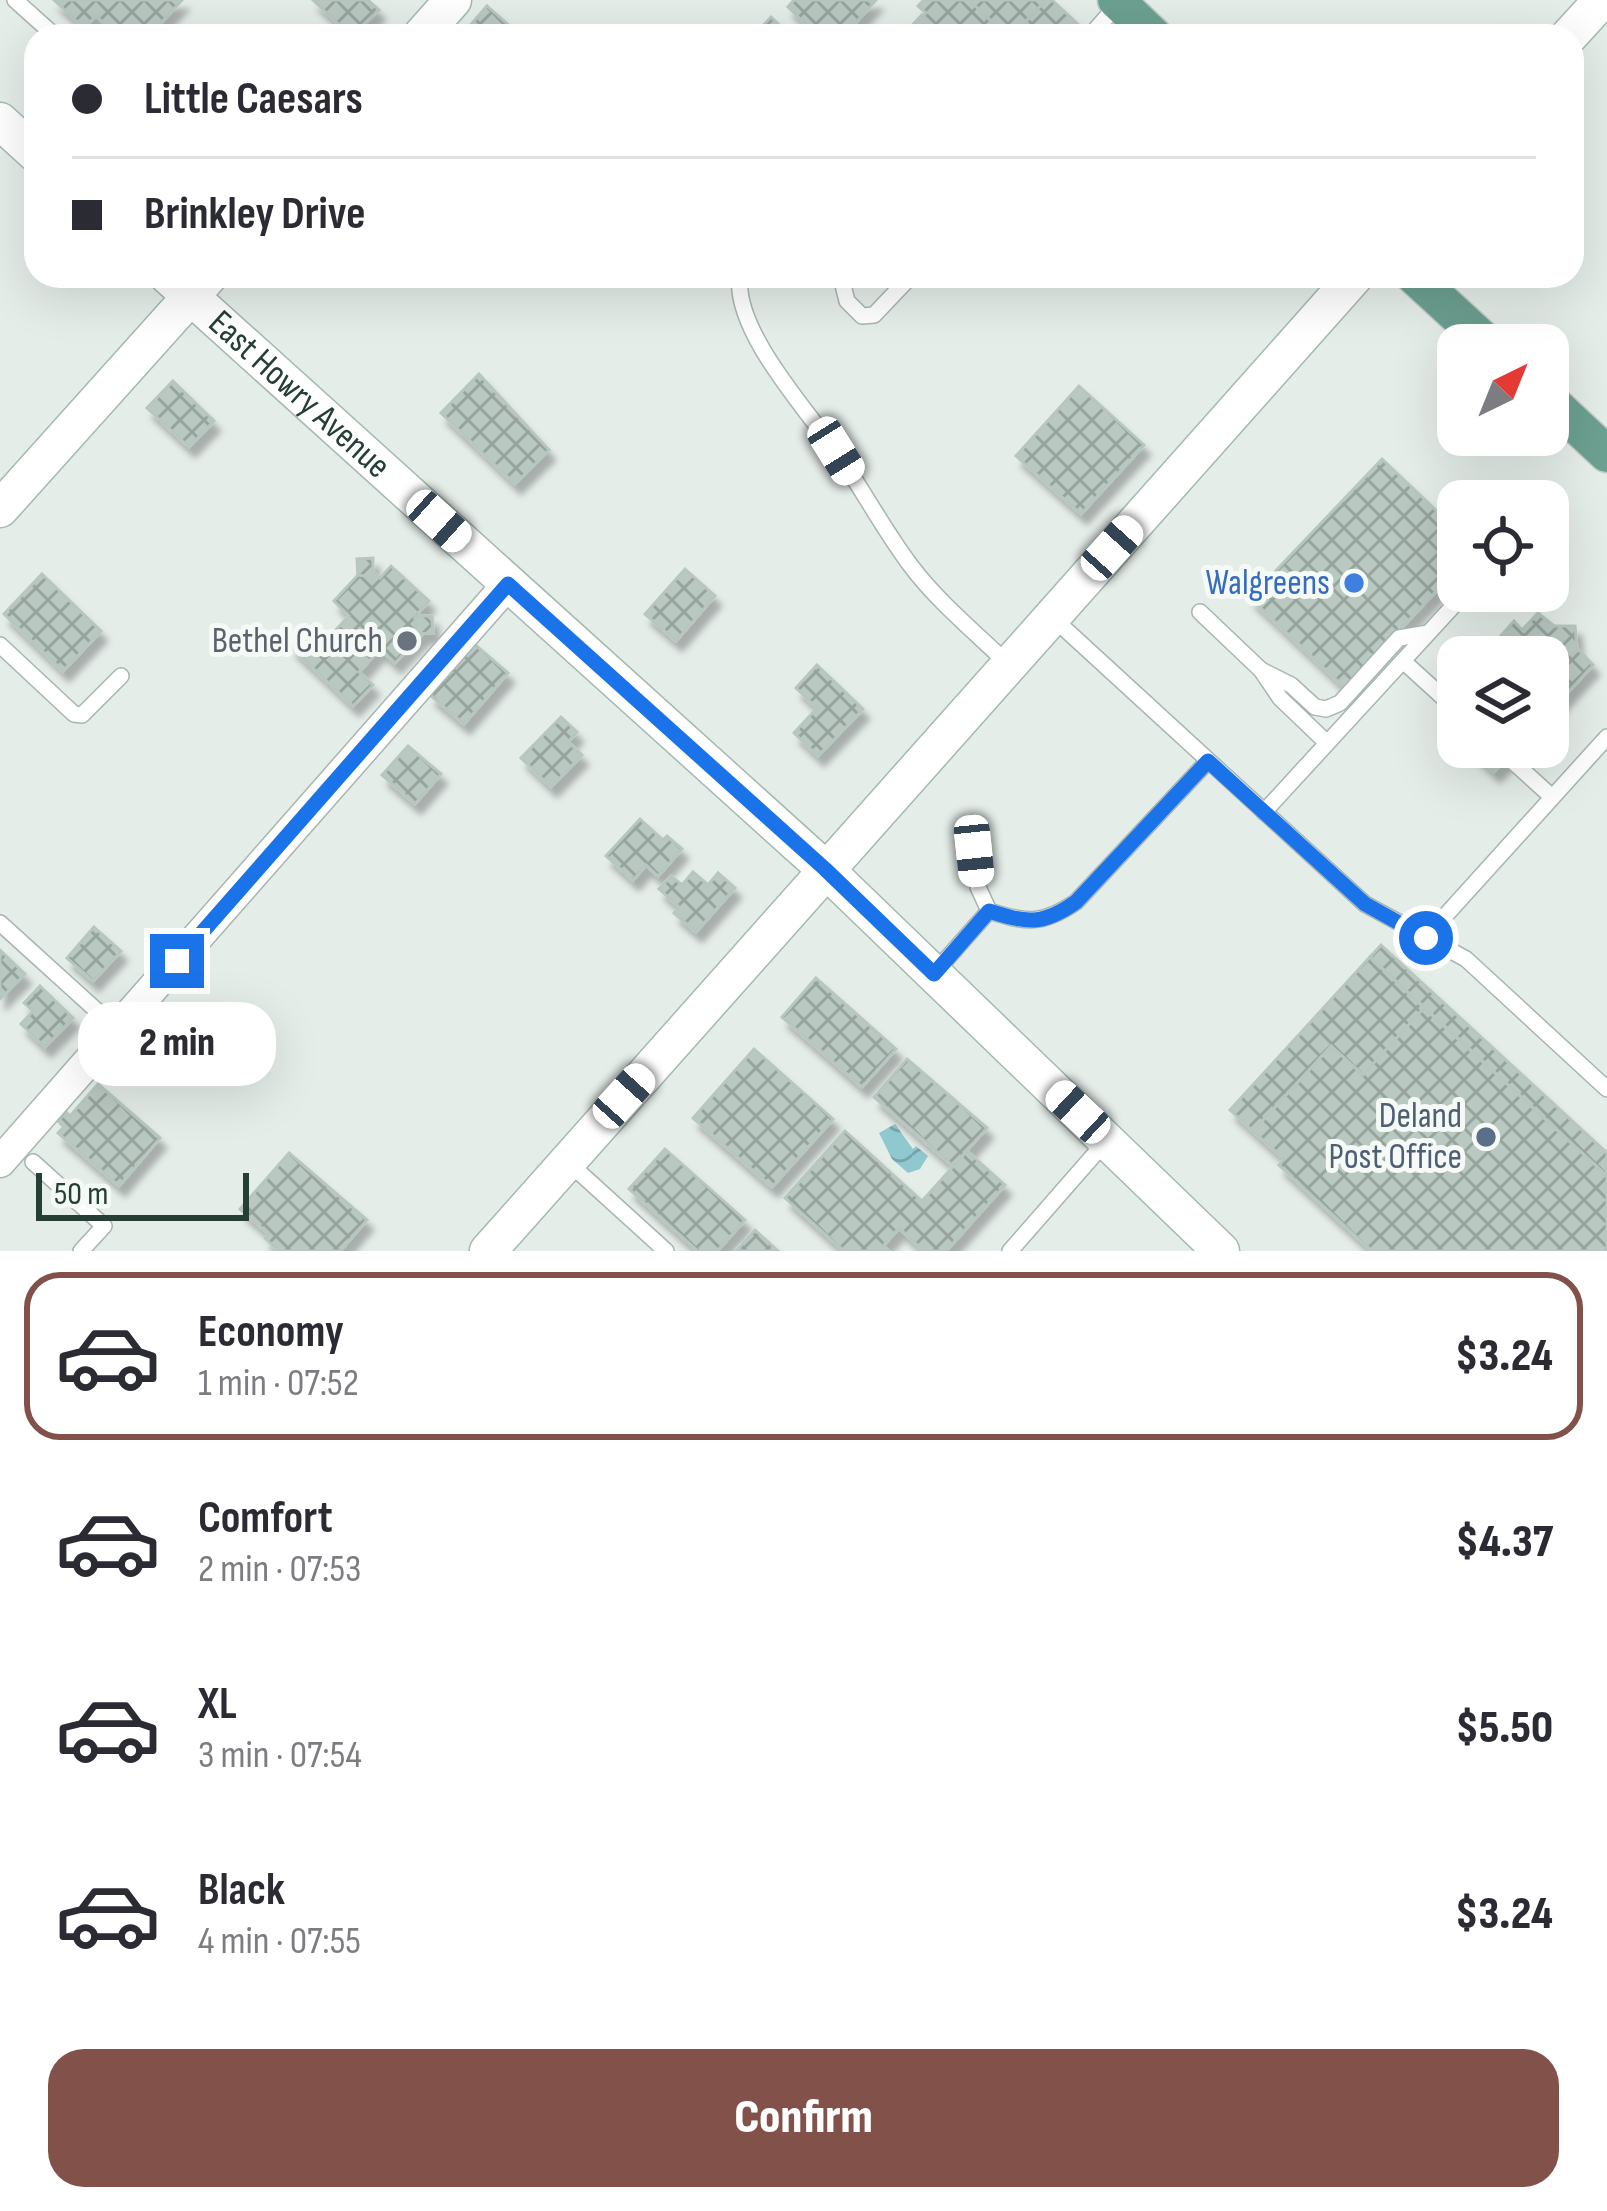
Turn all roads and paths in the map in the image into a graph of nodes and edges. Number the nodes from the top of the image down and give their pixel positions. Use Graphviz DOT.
graph roads {
  1 [pos="15,0"];
  2 [pos="1601,0"];
  3 [pos="1117,2"];
  4 [pos="42,24"];
  5 [pos="1141,24"];
  6 [pos="1580,24"];
  7 [pos="0,121"];
  8 [pos="24,141"];
  9 [pos="185,288"];
  10 [pos="194,288"];
  11 [pos="739,288"];
  12 [pos="844,288"];
  13 [pos="900,288"];
  14 [pos="1343,288"];
  15 [pos="1427,288"];
  16 [pos="1466,324"];
  17 [pos="1569,419"];
  18 [pos="1607,454"];
  19 [pos="0,509"];
  20 [pos="508,584"];
  21 [pos="1200,612"];
  22 [pos="1447,612"];
  23 [pos="1051,616"];
  24 [pos="1428,633"];
  25 [pos="0,646"];
  26 [pos="1403,661"];
  27 [pos="1008,664"];
  28 [pos="1261,670"];
  29 [pos="122,676"];
  30 [pos="1437,692"];
  31 [pos="1607,737"];
  32 [pos="1327,743"];
  33 [pos="1208,761"];
  34 [pos="1520,768"];
  35 [pos="1552,797"];
  36 [pos="1264,812"];
  37 [pos="974,851"];
  38 [pos="825,869"];
  39 [pos="989,911"];
  40 [pos="0,922"];
  41 [pos="1426,938"];
  42 [pos="934,974"];
  43 [pos="117,1029"];
  44 [pos="1607,1088"];
  45 [pos="1107,1140"];
  46 [pos="567,1161"];
  47 [pos="0,1162"];
  48 [pos="33,1162"];
  49 [pos="82,1251"];
  50 [pos="488,1251"];
  51 [pos="667,1251"];
  52 [pos="1010,1251"];
  53 [pos="1221,1251"];
  1 -- 4 [label="lane"];
  2 -- 6 [label="street"];
  3 -- 5 [label="main road"];
  7 -- 8 [label="street"];
  9 -- 19 [label="street"];
  10 -- 20 [label="street, East Howry Avenue"];
  11 -- 27 [label="lane"];
  12 -- 13 [label="lane"];
  14 -- 23 [label="street"];
  15 -- 16 [label="main road"];
  17 -- 18 [label="main road"];
  20 -- 38 [label="street, East Howry Avenue"];
  20 -- 43 [label="street"];
  21 -- 28 [label="lane"];
  22 -- 24 [label="lane"];
  23 -- 27 [label="street"];
  23 -- 33 [label="lane"];
  24 -- 26 [label="lane"];
  24 -- 28 [label="lane"];
  25 -- 29 [label="lane"];
  26 -- 30 [label="lane"];
  26 -- 32 [label="lane"];
  27 -- 38 [label="street"];
  28 -- 32 [label="lane"];
  31 -- 35 [label="lane"];
  32 -- 36 [label="lane"];
  33 -- 36 [label="lane"];
  33 -- 39 [label="lane"];
  34 -- 35 [label="lane"];
  35 -- 41 [label="lane"];
  36 -- 41 [label="lane"];
  37 -- 39 [label="lane"];
  38 -- 42 [label="street, East Howry Avenue"];
  38 -- 46 [label="street"];
  39 -- 42 [label="lane"];
  40 -- 43 [label="lane"];
  41 -- 44 [label="lane"];
  42 -- 45 [label="street, East Howry Avenue"];
  43 -- 47 [label="street"];
  45 -- 52 [label="lane"];
  45 -- 53 [label="street, East Howry Avenue"];
  46 -- 50 [label="street"];
  46 -- 51 [label="lane"];
  48 -- 49 [label="lane"];
}
